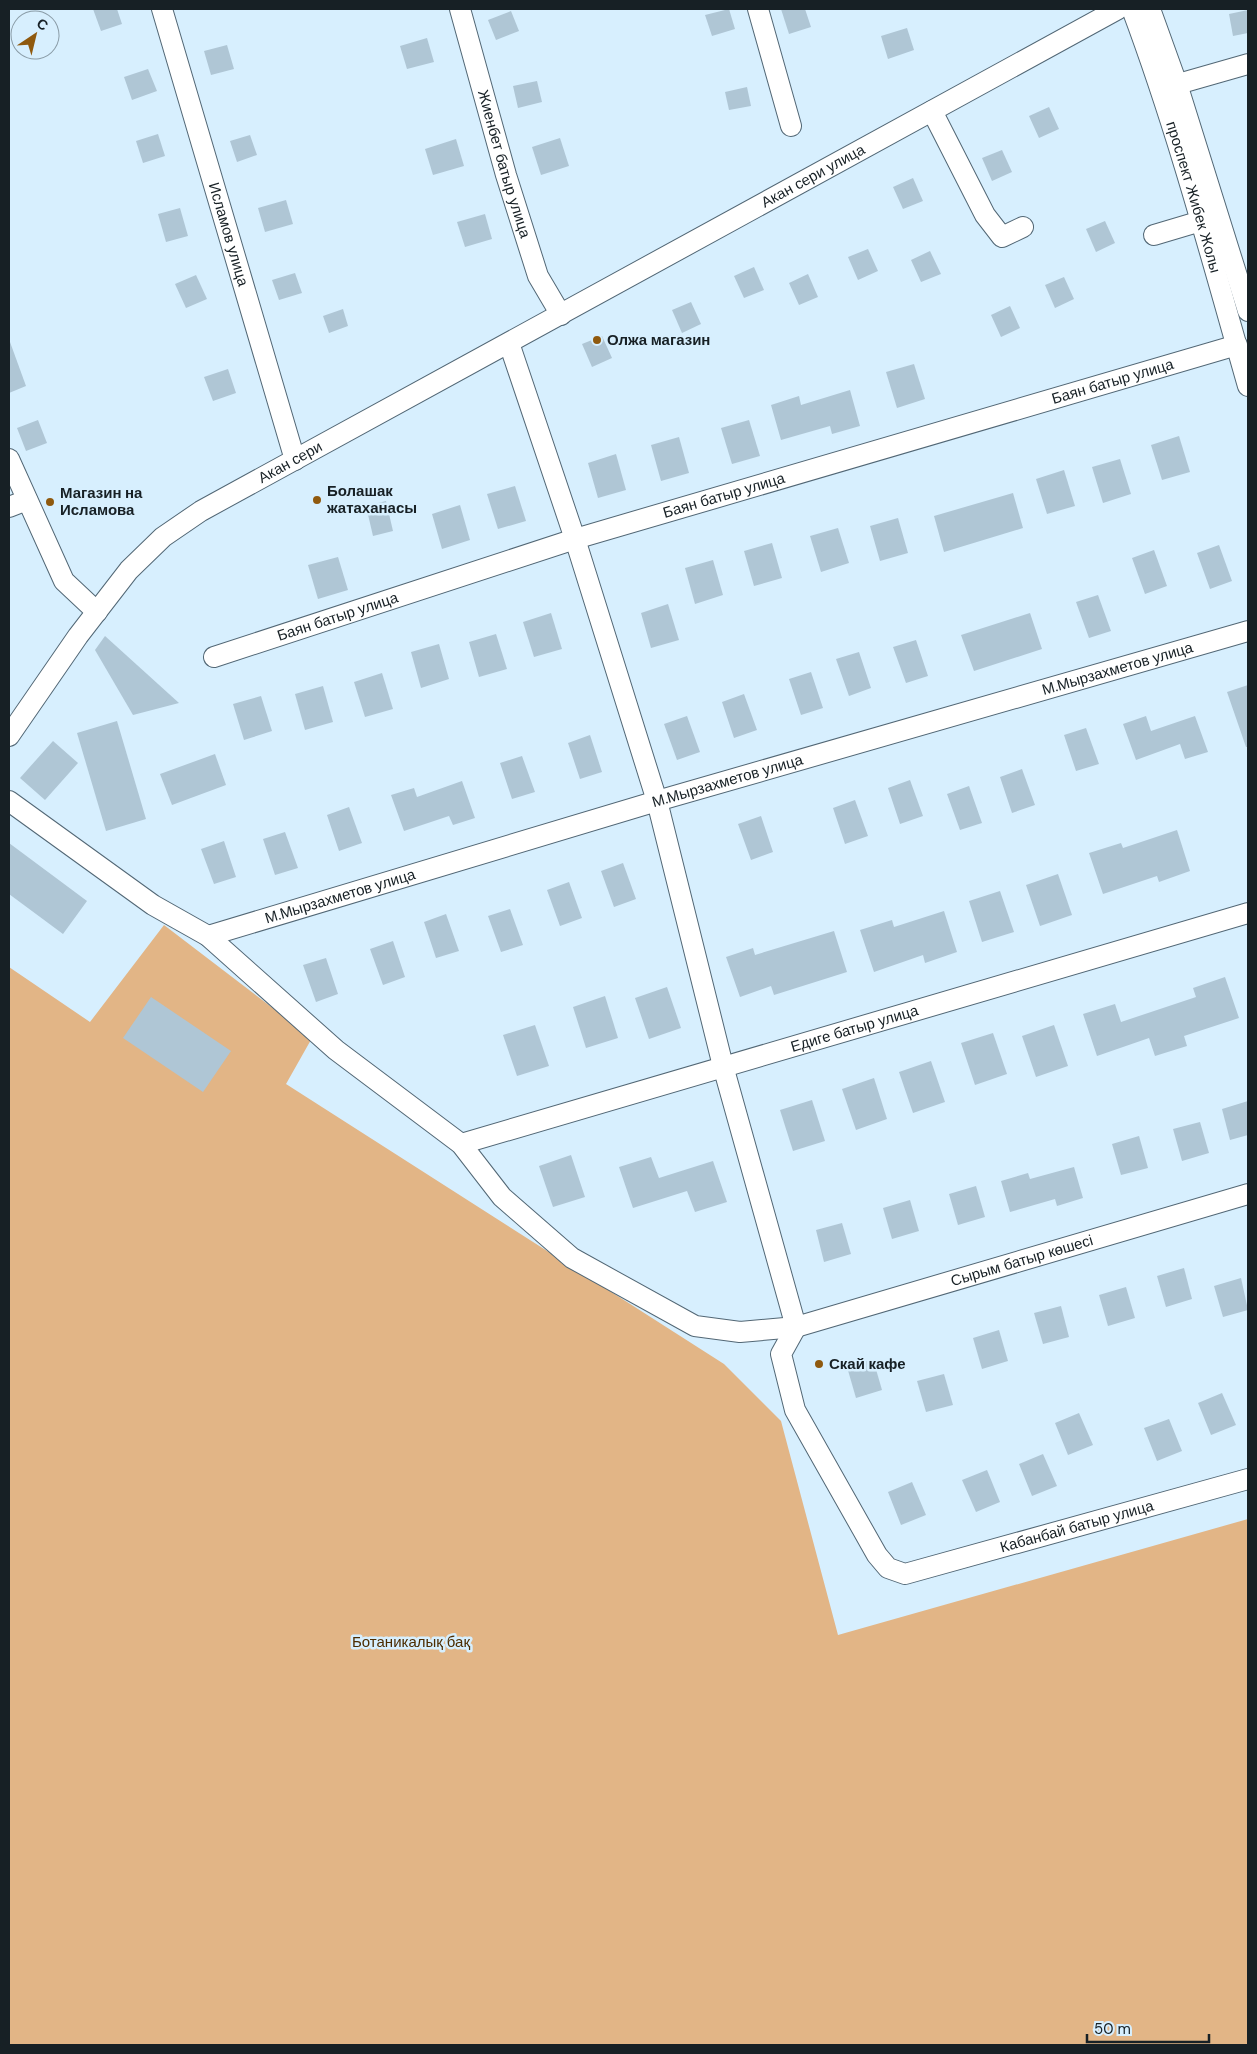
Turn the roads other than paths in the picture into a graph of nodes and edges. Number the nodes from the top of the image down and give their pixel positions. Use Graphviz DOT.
graph roads {
  1 [pos="162,9"];
  2 [pos="460,9"];
  3 [pos="758,9"];
  4 [pos="1118,9"];
  5 [pos="1132,9"];
  6 [pos="1150,9"];
  7 [pos="1248,64"];
  8 [pos="1168,87"];
  9 [pos="932,111"];
  10 [pos="791,126"];
  11 [pos="1201,221"];
  12 [pos="1023,227"];
  13 [pos="1154,235"];
  14 [pos="1248,311"];
  15 [pos="560,315"];
  16 [pos="509,343"];
  17 [pos="1237,345"];
  18 [pos="1248,386"];
  19 [pos="9,459"];
  20 [pos="296,460"];
  21 [pos="18,504"];
  22 [pos="575,539"];
  23 [pos="96,612"];
  24 [pos="1248,630"];
  25 [pos="214,657"];
  26 [pos="11,726"];
  27 [pos="9,801"];
  28 [pos="658,801"];
  29 [pos="1248,913"];
  30 [pos="208,936"];
  31 [pos="723,1066"];
  32 [pos="461,1144"];
  33 [pos="1248,1194"];
  34 [pos="796,1327"];
  35 [pos="1248,1479"];
  1 -- 20 [label="street, Исламов улица"];
  2 -- 15 [label="street, Жиенбет батыр улица"];
  3 -- 10 [label="street"];
  4 -- 9 [label="street, Акан сери улица"];
  5 -- 8 [label="street, проспект Жибек Жолы"];
  6 -- 8 [label="street, проспект Жибек Жолы"];
  7 -- 8 [label="street"];
  8 -- 11 [label="street, проспект Жибек Жолы"];
  8 -- 14 [label="street, проспект Жибек Жолы"];
  9 -- 12 [label="street"];
  9 -- 15 [label="street, Акан сери улица"];
  11 -- 13 [label="street"];
  11 -- 17 [label="street, проспект Жибек Жолы"];
  15 -- 16 [label="street, Акан сери улица"];
  16 -- 20 [label="street, Акан сери"];
  16 -- 22 [label="street"];
  17 -- 18 [label="street, проспект Жибек Жолы"];
  17 -- 22 [label="street, Баян батыр улица"];
  19 -- 21 [label="street"];
  20 -- 23 [label="street, Акан сери"];
  21 -- 23 [label="street"];
  22 -- 25 [label="street, Баян батыр улица"];
  22 -- 28 [label="street"];
  23 -- 26 [label="street, Акан сери"];
  24 -- 28 [label="street, М.Мырзахметов улица"];
  27 -- 30 [label="street, Сырым батыр көшесі"];
  28 -- 30 [label="street, М.Мырзахметов улица"];
  28 -- 31 [label="street"];
  29 -- 31 [label="street, Едиге батыр улица"];
  30 -- 32 [label="street, Сырым батыр көшесі"];
  31 -- 32 [label="street, Едиге батыр улица"];
  31 -- 34 [label="street"];
  32 -- 34 [label="street, Сырым батыр көшесі"];
  33 -- 34 [label="street, Сырым батыр көшесі"];
  34 -- 35 [label="street, Кабанбай батыр улица"];
}
